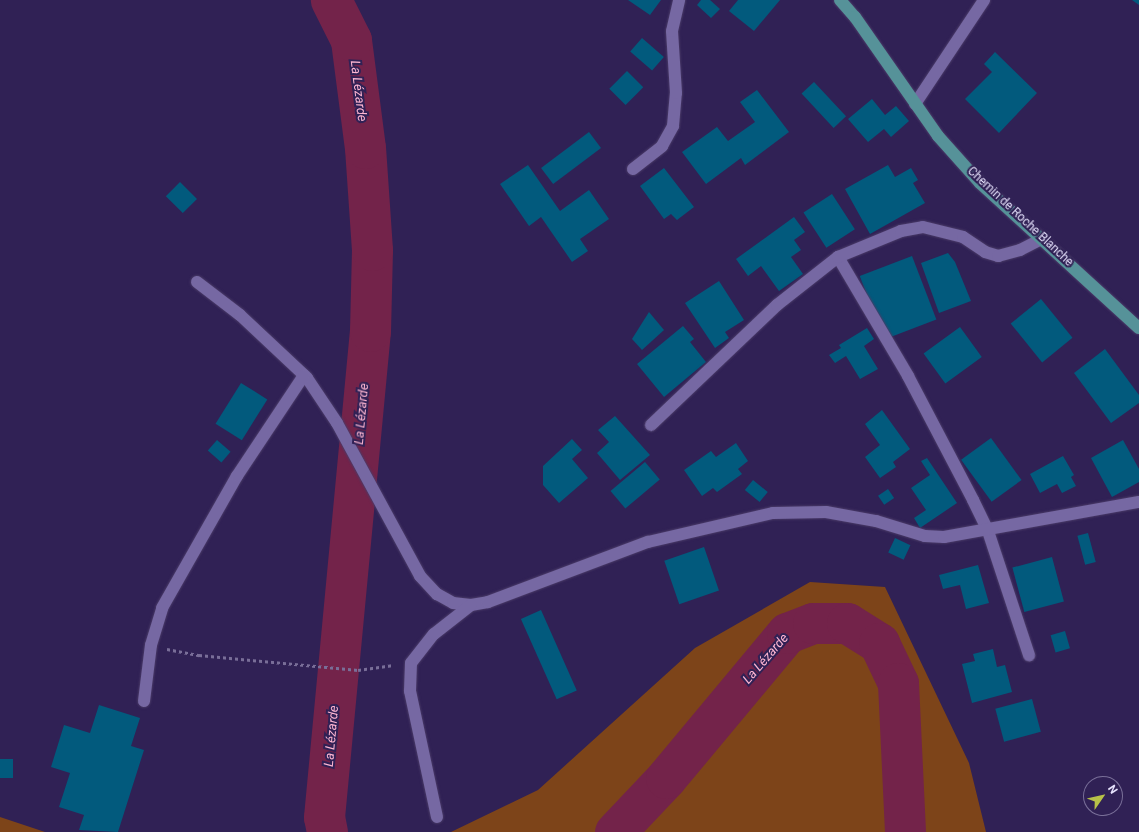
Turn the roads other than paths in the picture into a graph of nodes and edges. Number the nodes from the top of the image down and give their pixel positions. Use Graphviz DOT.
graph roads {
  1 [pos="679,0"];
  2 [pos="840,0"];
  3 [pos="984,0"];
  4 [pos="915,104"];
  5 [pos="633,169"];
  6 [pos="1044,238"];
  7 [pos="838,256"];
  8 [pos="197,282"];
  9 [pos="1139,328"];
  10 [pos="304,375"];
  11 [pos="651,425"];
  12 [pos="1139,502"];
  13 [pos="988,531"];
  14 [pos="471,605"];
  15 [pos="1029,655"];
  16 [pos="144,701"];
  17 [pos="437,817"];
  1 -- 5 [label="street"];
  2 -- 4 [label="main road, Chemin de Roche Blanche"];
  3 -- 4 [label="street"];
  4 -- 6 [label="main road, Chemin de Roche Blanche"];
  6 -- 7 [label="street"];
  6 -- 9 [label="main road, Chemin de Roche Blanche"];
  7 -- 11 [label="street"];
  7 -- 13 [label="street"];
  8 -- 10 [label="street"];
  10 -- 14 [label="street"];
  10 -- 16 [label="street"];
  12 -- 13 [label="street"];
  13 -- 14 [label="street"];
  13 -- 15 [label="street"];
  14 -- 17 [label="street"];
}
